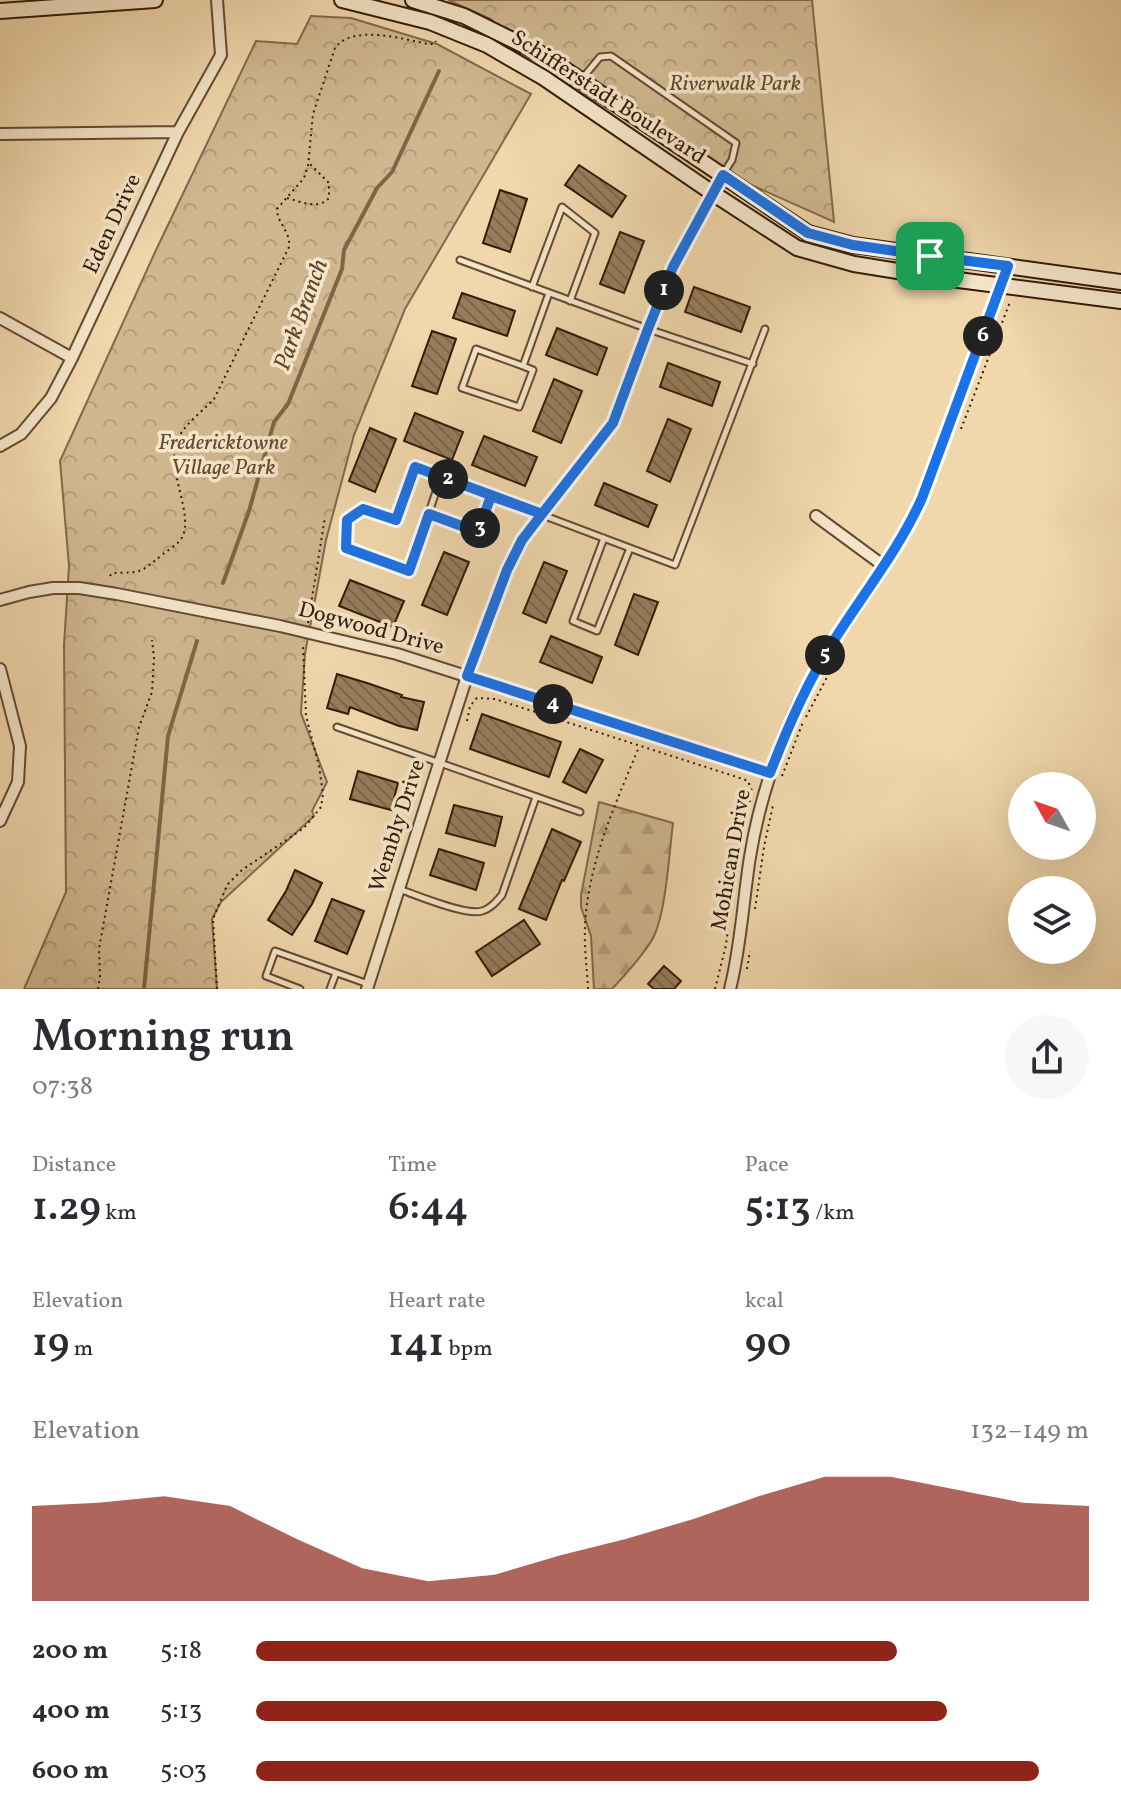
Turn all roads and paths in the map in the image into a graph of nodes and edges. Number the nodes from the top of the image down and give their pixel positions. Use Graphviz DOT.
graph roads {
  1 [pos="155,0"];
  2 [pos="217,0"];
  3 [pos="342,0"];
  4 [pos="413,0"];
  5 [pos="0,11"];
  6 [pos="436,41"];
  7 [pos="581,80"];
  8 [pos="178,132"];
  9 [pos="0,134"];
  10 [pos="308,162"];
  11 [pos="723,175"];
  12 [pos="714,194"];
  13 [pos="286,198"];
  14 [pos="460,260"];
  15 [pos="1008,266"];
  16 [pos="1121,282"];
  17 [pos="1002,285"];
  18 [pos="532,287"];
  19 [pos="549,293"];
  20 [pos="570,301"];
  21 [pos="1121,301"];
  22 [pos="1010,302"];
  23 [pos="0,318"];
  24 [pos="648,329"];
  25 [pos="765,329"];
  26 [pos="72,358"];
  27 [pos="753,364"];
  28 [pos="523,366"];
  29 [pos="960,431"];
  30 [pos="0,446"];
  31 [pos="441,477"];
  32 [pos="491,496"];
  33 [pos="429,514"];
  34 [pos="542,514"];
  35 [pos="816,516"];
  36 [pos="325,517"];
  37 [pos="604,538"];
  38 [pos="630,548"];
  39 [pos="884,566"];
  40 [pos="110,576"];
  41 [pos="0,600"];
  42 [pos="306,632"];
  43 [pos="152,640"];
  44 [pos="832,668"];
  45 [pos="0,669"];
  46 [pos="467,676"];
  47 [pos="467,721"];
  48 [pos="337,727"];
  49 [pos="639,746"];
  50 [pos="439,762"];
  51 [pos="770,773"];
  52 [pos="780,783"];
  53 [pos="776,796"];
  54 [pos="536,797"];
  55 [pos="580,812"];
  56 [pos="0,821"];
  57 [pos="743,829"];
  58 [pos="399,889"];
  59 [pos="732,900"];
  60 [pos="755,911"];
  61 [pos="750,948"];
  62 [pos="336,973"];
  63 [pos="746,973"];
  64 [pos="368,987"];
  65 [pos="98,989"];
  66 [pos="217,989"];
  67 [pos="300,989"];
  68 [pos="330,989"];
  69 [pos="588,989"];
  70 [pos="715,989"];
  71 [pos="730,989"];
  1 -- 5 [label="main road"];
  2 -- 8 [label="street, Eden Drive"];
  3 -- 12 [label="main road, Schifferstadt Boulevard"];
  4 -- 7 [label="main road, Schifferstadt Boulevard"];
  6 -- 10 [label="path"];
  7 -- 11 [label="main road, Schifferstadt Boulevard"];
  7 -- 11 [label="lane"];
  8 -- 9 [label="street"];
  8 -- 26 [label="street, Eden Drive"];
  10 -- 13 [label="path"];
  10 -- 13 [label="path"];
  11 -- 12 [label="street, Wembly Drive"];
  11 -- 15 [label="main road, Schifferstadt Boulevard"];
  12 -- 17 [label="main road, Schifferstadt Boulevard"];
  12 -- 24 [label="street, Wembly Drive"];
  13 -- 40 [label="path"];
  14 -- 18 [label="lane"];
  15 -- 16 [label="main road, Schifferstadt Boulevard"];
  15 -- 17 [label="street, Mohican Drive"];
  17 -- 21 [label="main road, Schifferstadt Boulevard"];
  17 -- 39 [label="street, Mohican Drive"];
  18 -- 19 [label="lane"];
  18 -- 20 [label="lane"];
  19 -- 20 [label="lane"];
  19 -- 28 [label="lane"];
  20 -- 24 [label="lane"];
  22 -- 29 [label="path"];
  23 -- 26 [label="street"];
  24 -- 27 [label="lane"];
  24 -- 34 [label="street, Wembly Drive"];
  25 -- 27 [label="lane"];
  26 -- 30 [label="street, Eden Drive"];
  27 -- 38 [label="lane"];
  28 -- 28 [label="lane"];
  31 -- 32 [label="lane"];
  31 -- 33 [label="lane"];
  31 -- 33 [label="lane"];
  32 -- 33 [label="lane"];
  32 -- 34 [label="lane"];
  34 -- 37 [label="lane"];
  34 -- 46 [label="street, Wembly Drive"];
  35 -- 39 [label="street"];
  36 -- 42 [label="path"];
  37 -- 38 [label="lane"];
  37 -- 38 [label="lane"];
  39 -- 51 [label="street, Mohican Drive"];
  41 -- 42 [label="street, Dogwood Drive"];
  42 -- 46 [label="street, Dogwood Drive"];
  42 -- 66 [label="path"];
  43 -- 65 [label="path"];
  44 -- 52 [label="path"];
  45 -- 56 [label="street"];
  46 -- 50 [label="street, Wembly Drive"];
  46 -- 51 [label="street, Dogwood Drive"];
  47 -- 49 [label="path"];
  48 -- 50 [label="lane"];
  49 -- 57 [label="path"];
  49 -- 69 [label="path"];
  50 -- 54 [label="lane"];
  50 -- 58 [label="street, Wembly Drive"];
  51 -- 71 [label="street, Mohican Drive"];
  53 -- 60 [label="path"];
  54 -- 55 [label="lane"];
  54 -- 58 [label="lane"];
  58 -- 64 [label="street, Wembly Drive"];
  59 -- 70 [label="path"];
  61 -- 63 [label="path"];
  62 -- 64 [label="lane"];
  62 -- 67 [label="lane"];
  62 -- 68 [label="lane"];
}
